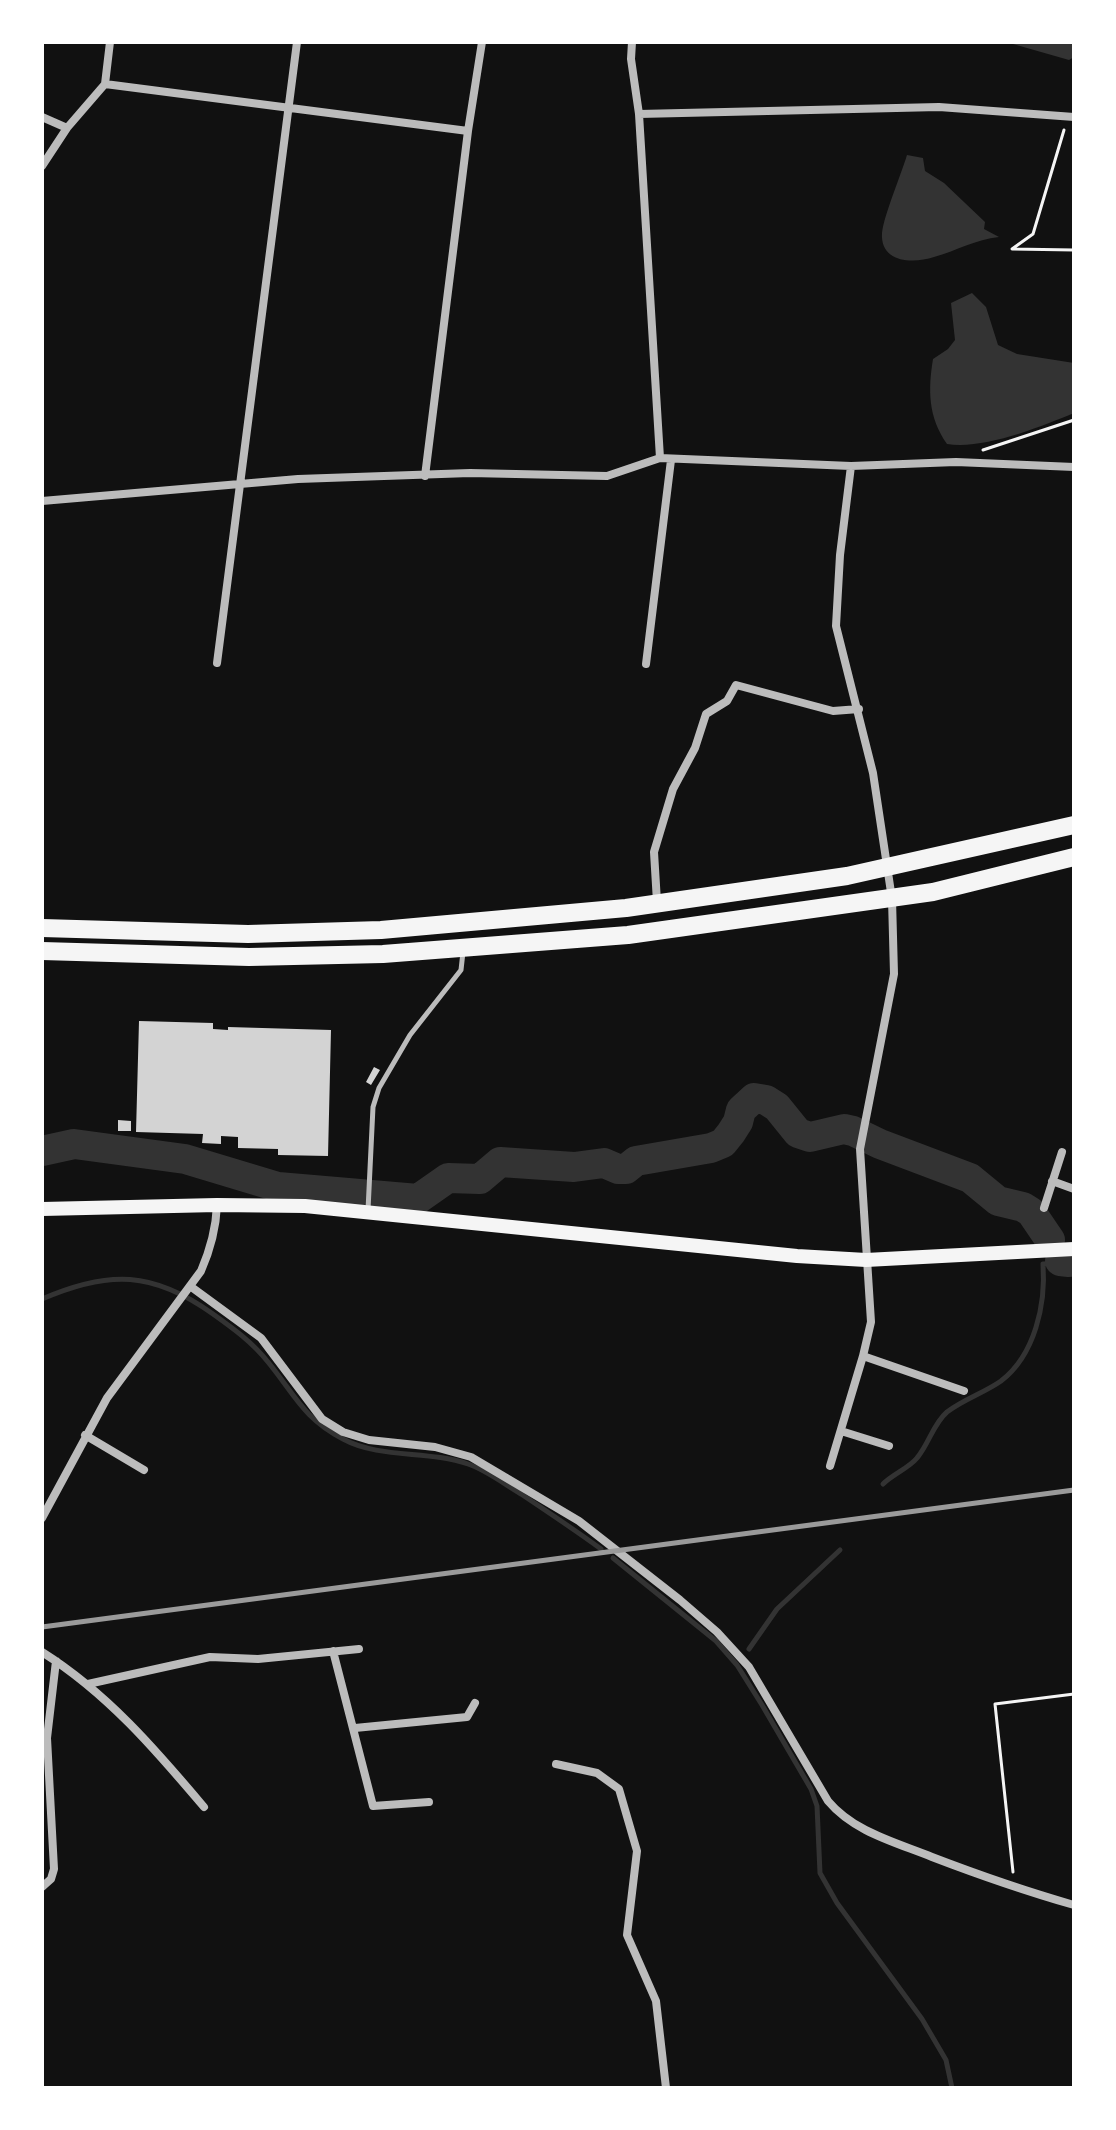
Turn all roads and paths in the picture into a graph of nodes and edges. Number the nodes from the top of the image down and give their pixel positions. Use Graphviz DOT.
graph roads {
  1 [pos="110,42"];
  2 [pos="297,42"];
  3 [pos="482,42"];
  4 [pos="632,42"];
  5 [pos="105,84"];
  6 [pos="289,107"];
  7 [pos="639,114"];
  8 [pos="1071,116"];
  9 [pos="42,117"];
  10 [pos="67,128"];
  11 [pos="468,131"];
  12 [pos="42,166"];
  13 [pos="1074,250"];
  14 [pos="1074,420"];
  15 [pos="660,458"];
  16 [pos="671,460"];
  17 [pos="956,462"];
  18 [pos="851,466"];
  19 [pos="1074,467"];
  20 [pos="425,476"];
  21 [pos="241,483"];
  22 [pos="42,501"];
  23 [pos="217,663"];
  24 [pos="646,664"];
  25 [pos="859,709"];
  26 [pos="1074,825"];
  27 [pos="1074,857"];
  28 [pos="888,867"];
  29 [pos="892,899"];
  30 [pos="657,904"];
  31 [pos="42,928"];
  32 [pos="464,947"];
  33 [pos="42,951"];
  34 [pos="1062,1152"];
  35 [pos="1052,1181"];
  36 [pos="1074,1189"];
  37 [pos="217,1205"];
  38 [pos="369,1206"];
  39 [pos="1044,1208"];
  40 [pos="42,1209"];
  41 [pos="1074,1249"];
  42 [pos="866,1260"];
  43 [pos="186,1292"];
  44 [pos="863,1356"];
  45 [pos="964,1391"];
  46 [pos="841,1431"];
  47 [pos="85,1435"];
  48 [pos="889,1446"];
  49 [pos="830,1466"];
  50 [pos="144,1470"];
  51 [pos="42,1518"];
  52 [pos="359,1649"];
  53 [pos="333,1651"];
  54 [pos="42,1652"];
  55 [pos="56,1661"];
  56 [pos="88,1684"];
  57 [pos="1074,1694"];
  58 [pos="475,1703"];
  59 [pos="355,1728"];
  60 [pos="556,1764"];
  61 [pos="429,1802"];
  62 [pos="204,1807"];
  63 [pos="42,1887"];
  64 [pos="1015,1889"];
  65 [pos="1074,1905"];
  66 [pos="666,2088"];
  1 -- 5 [label="street"];
  2 -- 6 [label="street"];
  3 -- 11 [label="street"];
  4 -- 7 [label="street"];
  5 -- 6 [label="street"];
  5 -- 10 [label="street"];
  6 -- 11 [label="street"];
  6 -- 21 [label="street"];
  7 -- 8 [label="street"];
  7 -- 15 [label="street"];
  8 -- 13 [label="path"];
  9 -- 10 [label="street"];
  10 -- 12 [label="street"];
  11 -- 20 [label="street"];
  14 -- 17 [label="path"];
  15 -- 16 [label="street"];
  15 -- 20 [label="street"];
  16 -- 18 [label="street"];
  16 -- 24 [label="street"];
  17 -- 18 [label="street"];
  17 -- 19 [label="street"];
  18 -- 25 [label="street"];
  20 -- 21 [label="street"];
  21 -- 22 [label="street"];
  21 -- 23 [label="street"];
  25 -- 28 [label="street"];
  25 -- 30 [label="street"];
  26 -- 28 [label="highway"];
  27 -- 29 [label="highway"];
  28 -- 29 [label="street"];
  28 -- 30 [label="highway"];
  29 -- 32 [label="highway"];
  29 -- 42 [label="street"];
  30 -- 31 [label="highway"];
  32 -- 33 [label="highway"];
  32 -- 38 [label="lane"];
  34 -- 35 [label="street"];
  35 -- 36 [label="street"];
  35 -- 39 [label="street"];
  37 -- 38 [label="main road"];
  37 -- 40 [label="main road"];
  37 -- 43 [label="street"];
  38 -- 42 [label="main road"];
  41 -- 42 [label="main road"];
  42 -- 44 [label="street"];
  43 -- 47 [label="street"];
  43 -- 64 [label="street"];
  44 -- 45 [label="street"];
  44 -- 46 [label="street"];
  46 -- 48 [label="street"];
  46 -- 49 [label="street"];
  47 -- 50 [label="street"];
  47 -- 51 [label="street"];
  52 -- 53 [label="street"];
  53 -- 56 [label="street"];
  53 -- 59 [label="street"];
  54 -- 55 [label="street"];
  55 -- 56 [label="street"];
  55 -- 63 [label="street"];
  56 -- 62 [label="street"];
  57 -- 64 [label="path"];
  58 -- 59 [label="street"];
  59 -- 61 [label="street"];
  60 -- 66 [label="street"];
  64 -- 65 [label="street"];
}
